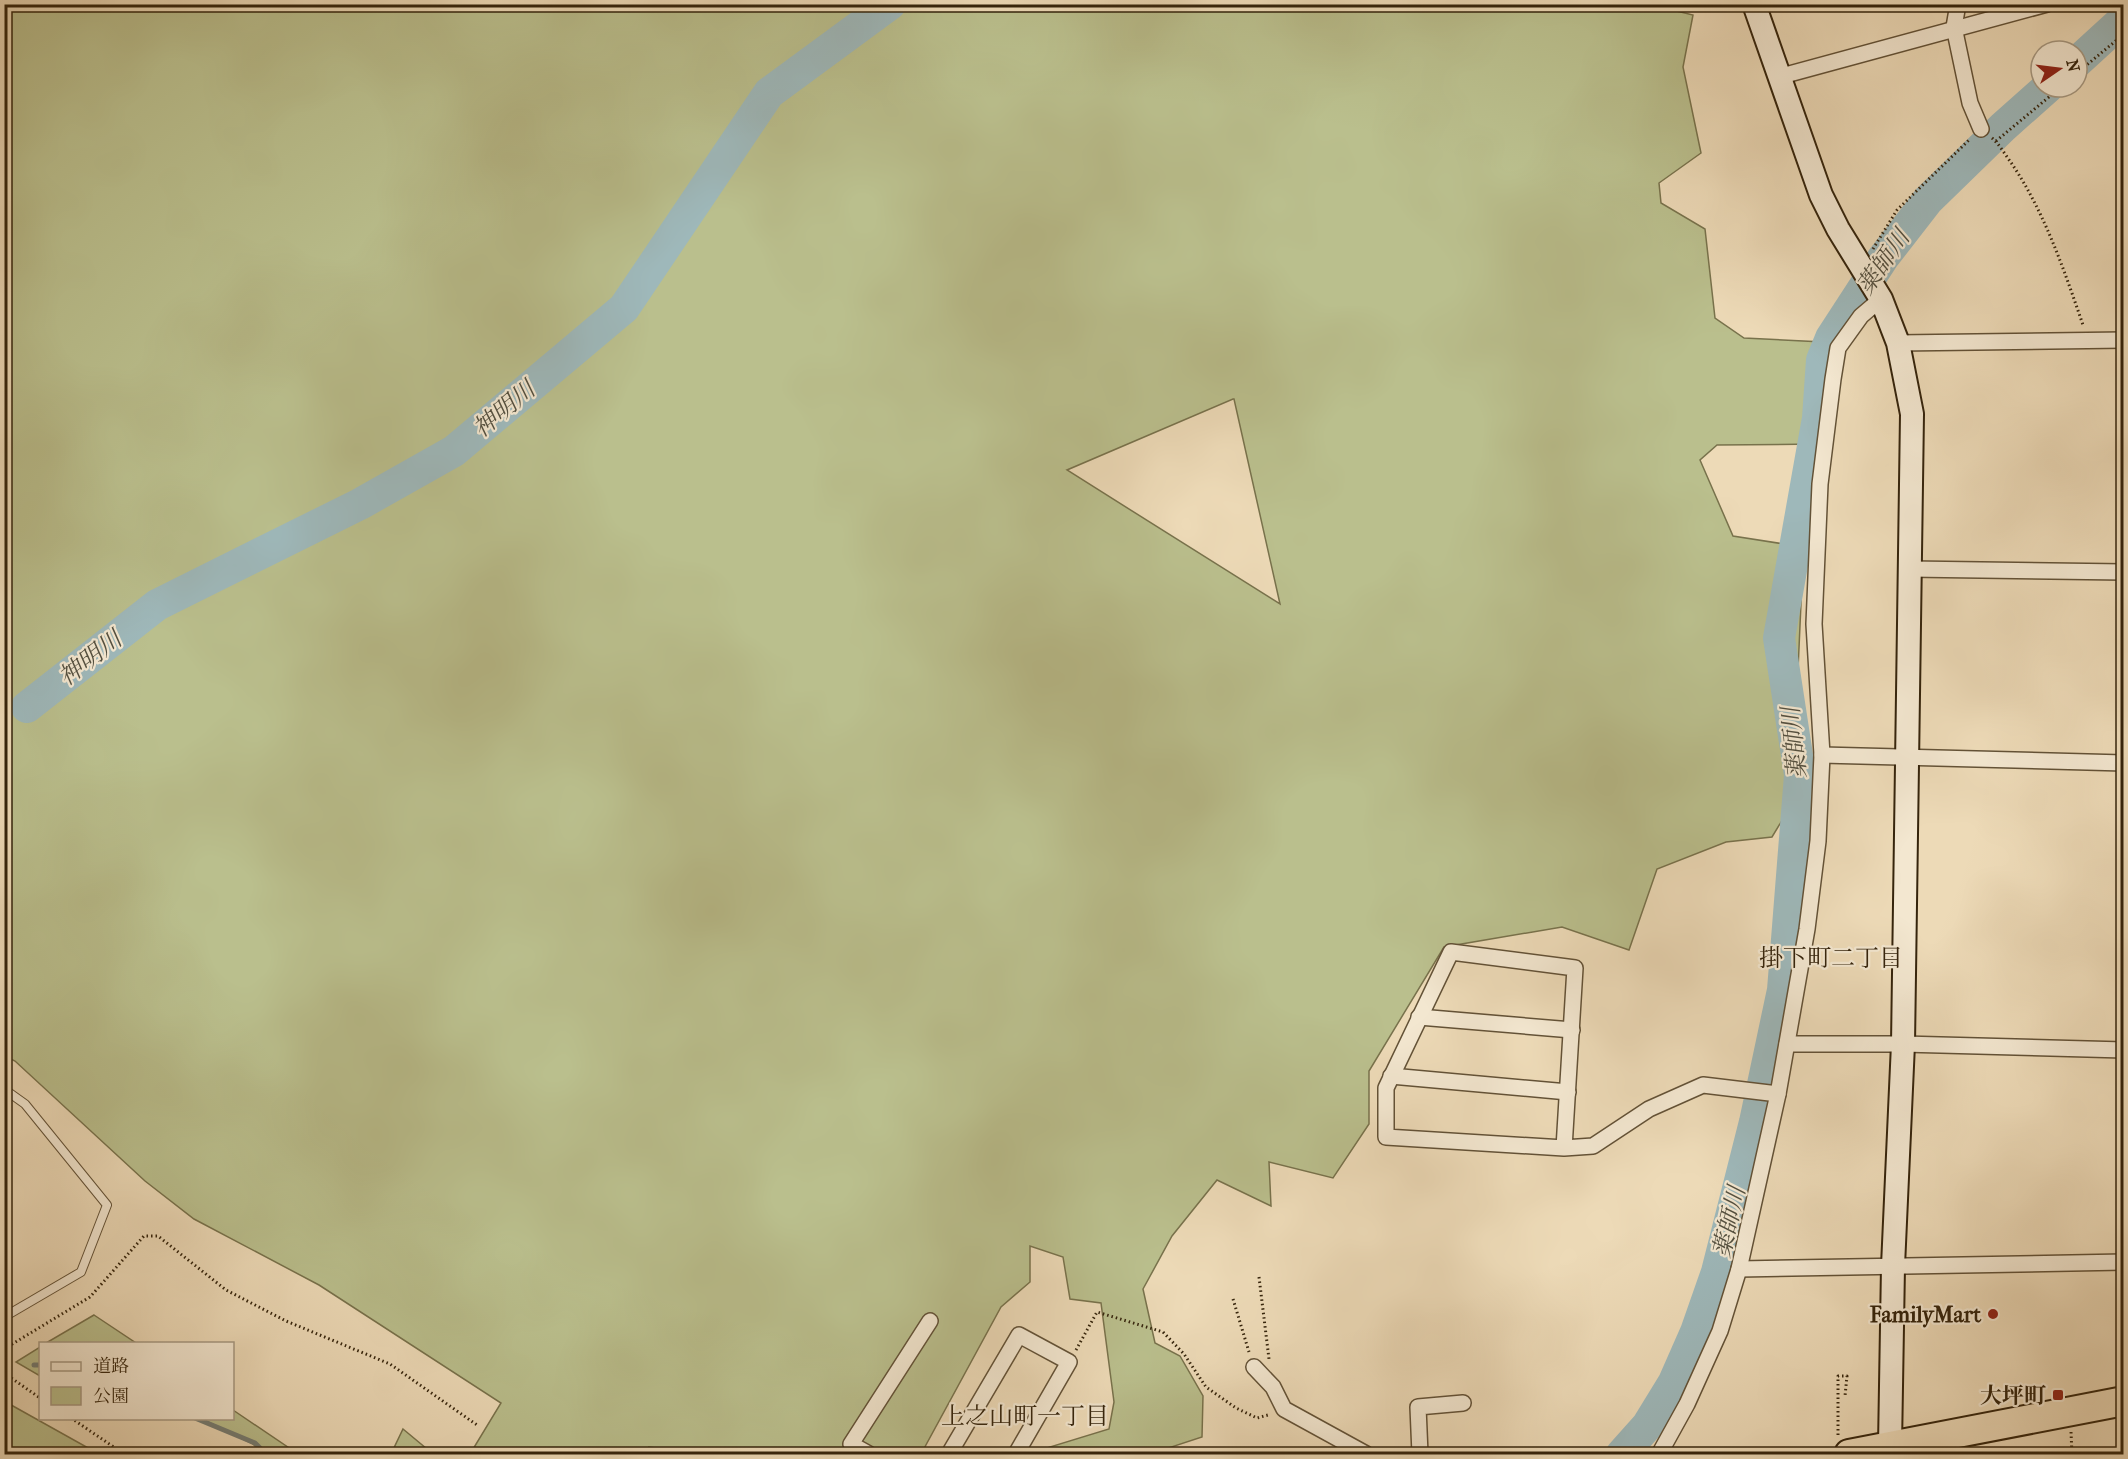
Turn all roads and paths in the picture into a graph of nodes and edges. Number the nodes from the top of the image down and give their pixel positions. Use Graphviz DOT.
graph roads {
  1 [pos="1754,4"];
  2 [pos="1958,4"];
  3 [pos="2047,4"];
  4 [pos="1954,27"];
  5 [pos="2124,34"];
  6 [pos="2089,64"];
  7 [pos="1778,77"];
  8 [pos="2047,99"];
  9 [pos="1981,129"];
  10 [pos="1860,264"];
  11 [pos="1881,299"];
  12 [pos="2124,340"];
  13 [pos="2088,341"];
  14 [pos="1898,343"];
  15 [pos="1910,569"];
  16 [pos="2124,572"];
  17 [pos="1822,755"];
  18 [pos="1906,758"];
  19 [pos="2124,763"];
  20 [pos="1419,1017"];
  21 [pos="1572,1030"];
  22 [pos="1787,1044"];
  23 [pos="1903,1044"];
  24 [pos="2124,1050"];
  25 [pos="1391,1076"];
  26 [pos="4,1089"];
  27 [pos="1568,1092"];
  28 [pos="1778,1094"];
  29 [pos="1564,1148"];
  30 [pos="2124,1262"];
  31 [pos="1893,1266"];
  32 [pos="1739,1269"];
  33 [pos="1258,1277"];
  34 [pos="1233,1299"];
  35 [pos="4,1317"];
  36 [pos="930,1321"];
  37 [pos="4,1349"];
  38 [pos="1069,1362"];
  39 [pos="1254,1367"];
  40 [pos="4,1373"];
  41 [pos="1273,1387"];
  42 [pos="1845,1396"];
  43 [pos="39,1397"];
  44 [pos="2124,1401"];
  45 [pos="1463,1403"];
  46 [pos="1284,1409"];
  47 [pos="72,1420"];
  48 [pos="477,1425"];
  49 [pos="1836,1426"];
  50 [pos="2072,1438"];
  51 [pos="1898,1449"];
  52 [pos="124,1455"];
  53 [pos="869,1455"];
  54 [pos="949,1455"];
  55 [pos="1016,1455"];
  56 [pos="1366,1455"];
  57 [pos="1420,1455"];
  58 [pos="1662,1455"];
  59 [pos="1849,1455"];
  60 [pos="2072,1455"];
  1 -- 7 [label="street"];
  2 -- 4 [label="street"];
  3 -- 4 [label="street"];
  4 -- 7 [label="street"];
  4 -- 9 [label="street"];
  5 -- 6 [label="path"];
  7 -- 10 [label="street"];
  8 -- 13 [label="path"];
  9 -- 10 [label="path"];
  10 -- 11 [label="street"];
  11 -- 14 [label="street"];
  11 -- 17 [label="street"];
  12 -- 13 [label="street"];
  13 -- 14 [label="street"];
  14 -- 15 [label="street"];
  15 -- 16 [label="street"];
  15 -- 18 [label="street"];
  17 -- 18 [label="street"];
  17 -- 22 [label="street"];
  18 -- 19 [label="street"];
  18 -- 23 [label="street"];
  20 -- 21 [label="street"];
  20 -- 21 [label="street"];
  20 -- 25 [label="street"];
  21 -- 27 [label="street"];
  22 -- 23 [label="street"];
  22 -- 28 [label="street"];
  23 -- 24 [label="street"];
  23 -- 31 [label="street"];
  25 -- 27 [label="street"];
  25 -- 29 [label="street"];
  26 -- 35 [label="lane"];
  27 -- 29 [label="street"];
  28 -- 29 [label="street"];
  28 -- 32 [label="street"];
  30 -- 31 [label="street"];
  31 -- 32 [label="street"];
  31 -- 51 [label="street"];
  32 -- 58 [label="street"];
  33 -- 41 [label="path"];
  34 -- 39 [label="path"];
  36 -- 53 [label="street"];
  37 -- 48 [label="path"];
  38 -- 46 [label="path"];
  38 -- 54 [label="street"];
  38 -- 55 [label="street"];
  39 -- 41 [label="street"];
  40 -- 43 [label="path"];
  41 -- 46 [label="street"];
  42 -- 49 [label="path"];
  44 -- 51 [label="highway"];
  45 -- 57 [label="street"];
  46 -- 56 [label="street"];
  47 -- 52 [label="path"];
  50 -- 60 [label="path"];
  51 -- 59 [label="highway"];
}
